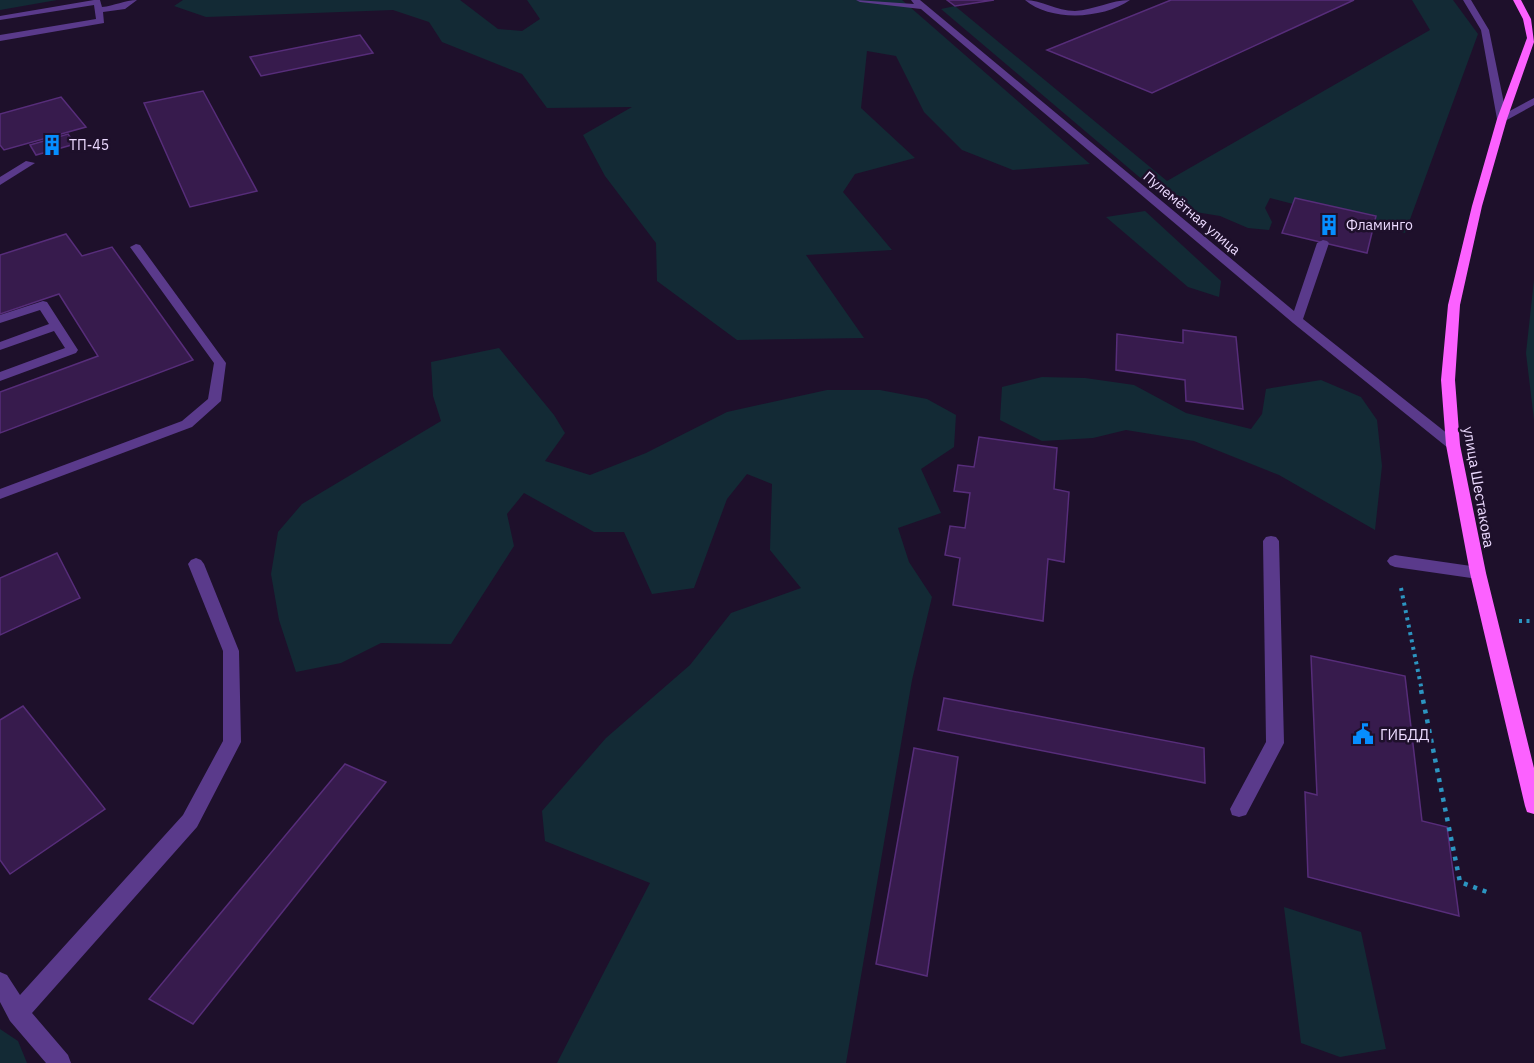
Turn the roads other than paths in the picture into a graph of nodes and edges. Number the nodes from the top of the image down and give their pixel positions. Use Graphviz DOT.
graph roads {
  1 [pos="133,0"];
  2 [pos="860,0"];
  3 [pos="1029,0"];
  4 [pos="1126,0"];
  5 [pos="1467,0"];
  6 [pos="1517,0"];
  7 [pos="919,3"];
  8 [pos="99,10"];
  9 [pos="11,16"];
  10 [pos="0,18"];
  11 [pos="12,36"];
  12 [pos="0,38"];
  13 [pos="1534,101"];
  14 [pos="1502,119"];
  15 [pos="30,163"];
  16 [pos="0,182"];
  17 [pos="1323,243"];
  18 [pos="136,247"];
  19 [pos="0,319"];
  20 [pos="1297,320"];
  21 [pos="56,326"];
  22 [pos="0,346"];
  23 [pos="0,377"];
  24 [pos="1453,446"];
  25 [pos="0,494"];
  26 [pos="1271,541"];
  27 [pos="1395,561"];
  28 [pos="196,564"];
  29 [pos="1478,573"];
  30 [pos="1534,806"];
  31 [pos="1239,809"];
  32 [pos="0,982"];
  33 [pos="18,1013"];
  34 [pos="60,1063"];
  1 -- 8 [label="street"];
  2 -- 7 [label="street"];
  3 -- 4 [label="street"];
  5 -- 14 [label="street, улица Шестакова"];
  6 -- 14 [label="main road"];
  7 -- 20 [label="street, Пулемётная улица"];
  8 -- 9 [label="street"];
  8 -- 11 [label="street"];
  9 -- 10 [label="street"];
  9 -- 11 [label="street"];
  11 -- 12 [label="street"];
  13 -- 14 [label="street"];
  14 -- 24 [label="main road, улица Шестакова"];
  15 -- 16 [label="street"];
  17 -- 20 [label="street"];
  18 -- 25 [label="street"];
  19 -- 21 [label="street"];
  20 -- 24 [label="street, Пулемётная улица"];
  21 -- 22 [label="street"];
  21 -- 23 [label="street"];
  24 -- 29 [label="main road, улица Шестакова"];
  26 -- 31 [label="street"];
  27 -- 29 [label="street"];
  28 -- 33 [label="street"];
  29 -- 30 [label="main road, улица Шестакова"];
  32 -- 33 [label="street"];
  33 -- 34 [label="street"];
}
